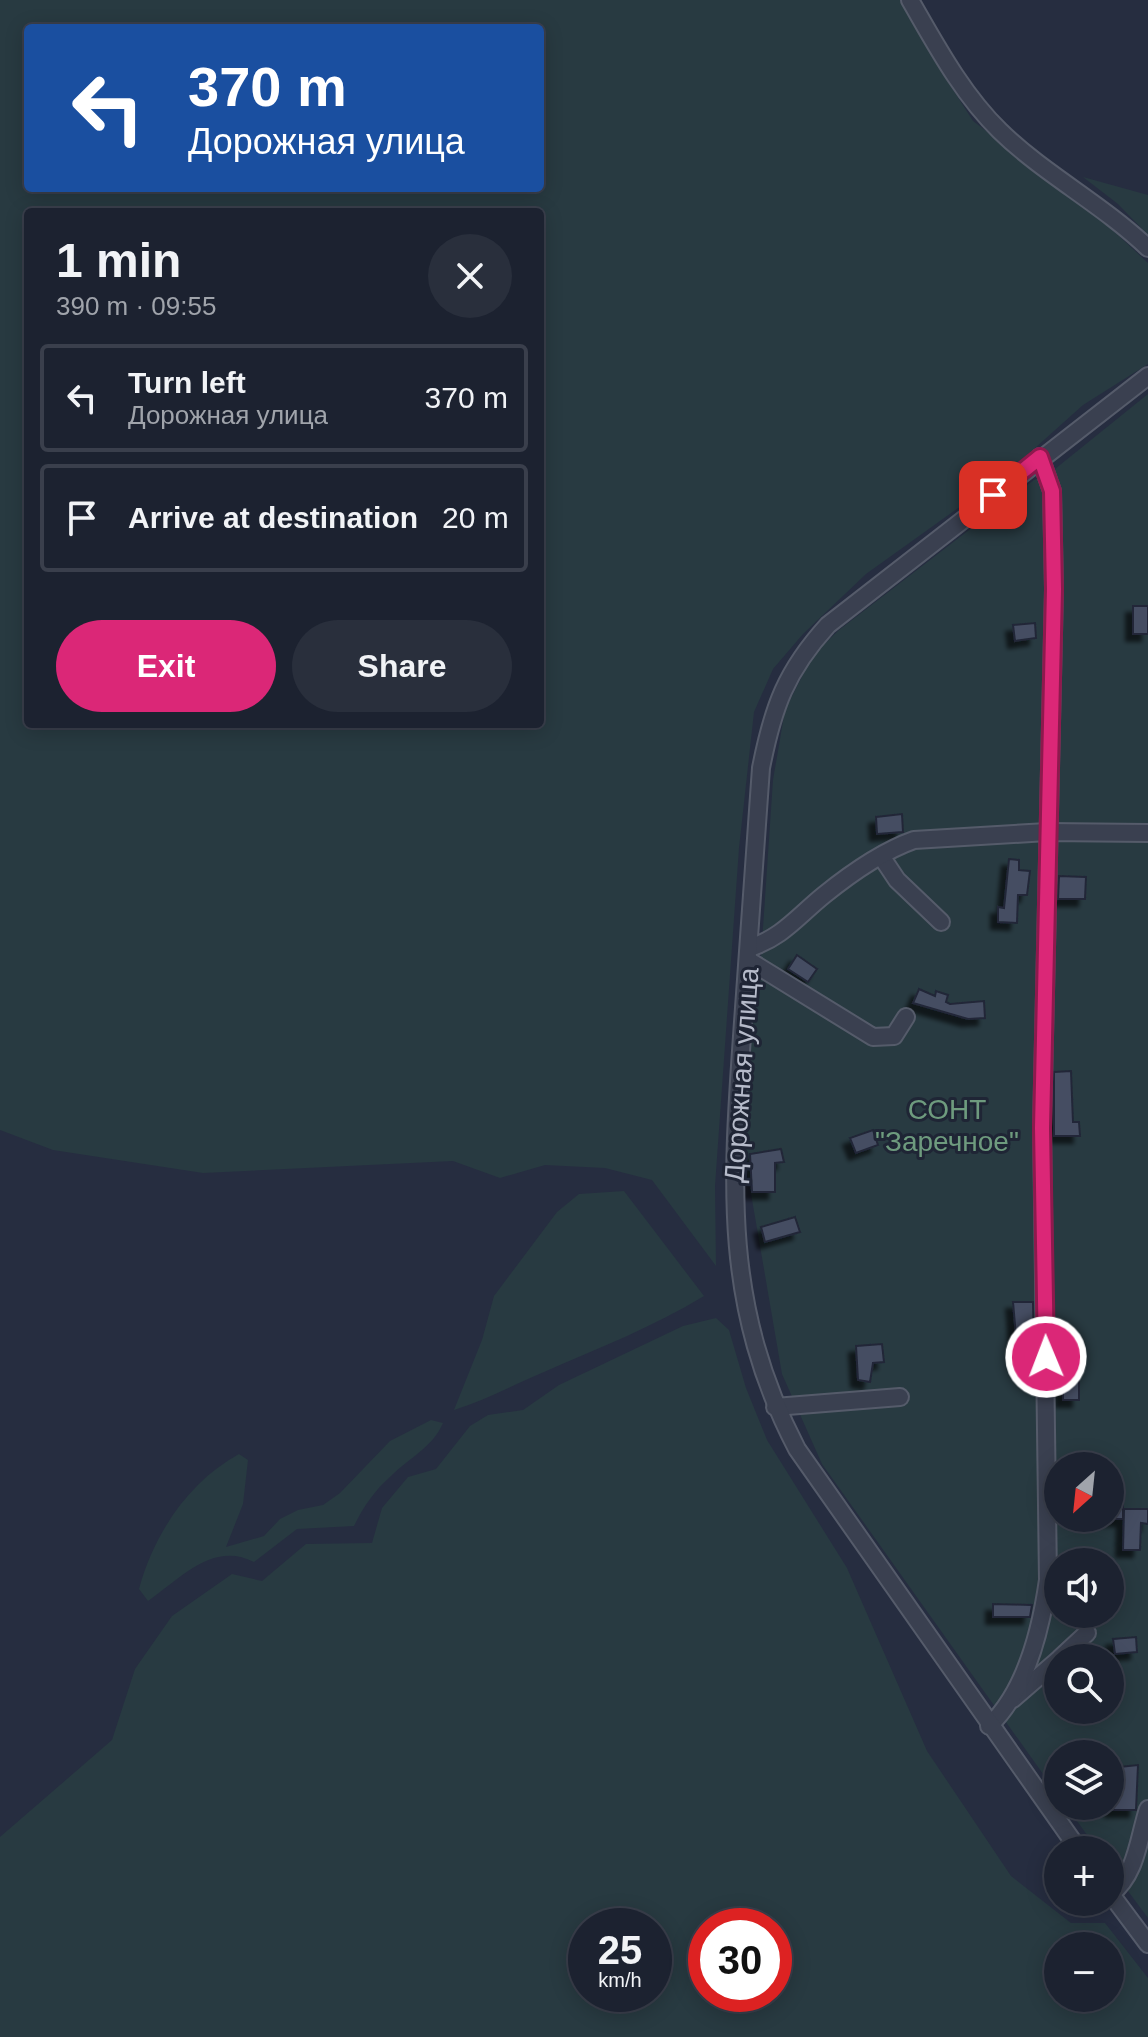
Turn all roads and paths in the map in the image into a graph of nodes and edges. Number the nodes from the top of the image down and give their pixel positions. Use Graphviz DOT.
graph roads {
  1 [pos="910,0"];
  2 [pos="1148,248"];
  3 [pos="1148,376"];
  4 [pos="1040,457"];
  5 [pos="1047,832"];
  6 [pos="1148,833"];
  7 [pos="881,856"];
  8 [pos="941,922"];
  9 [pos="748,954"];
  10 [pos="906,1017"];
  11 [pos="900,1397"];
  12 [pos="775,1407"];
  13 [pos="1087,1633"];
  14 [pos="1075,1644"];
  15 [pos="1044,1672"];
  16 [pos="1012,1700"];
  17 [pos="989,1726"];
  18 [pos="1148,1809"];
  19 [pos="1069,1836"];
  20 [pos="1124,1882"];
  21 [pos="1124,1912"];
  22 [pos="1148,1944"];
  1 -- 2 [label="street"];
  3 -- 4 [label="street, Дорожная улица"];
  4 -- 5 [label="street"];
  4 -- 9 [label="street, Дорожная улица"];
  5 -- 6 [label="street"];
  5 -- 7 [label="street"];
  5 -- 16 [label="street"];
  7 -- 8 [label="street"];
  7 -- 9 [label="street"];
  9 -- 10 [label="street"];
  9 -- 12 [label="street, Дорожная улица"];
  11 -- 12 [label="street"];
  12 -- 17 [label="street, Дорожная улица"];
  13 -- 14 [label="street"];
  15 -- 16 [label="street"];
  16 -- 17 [label="street"];
  17 -- 19 [label="street, Дорожная улица"];
  18 -- 20 [label="street"];
  21 -- 22 [label="street"];
}
